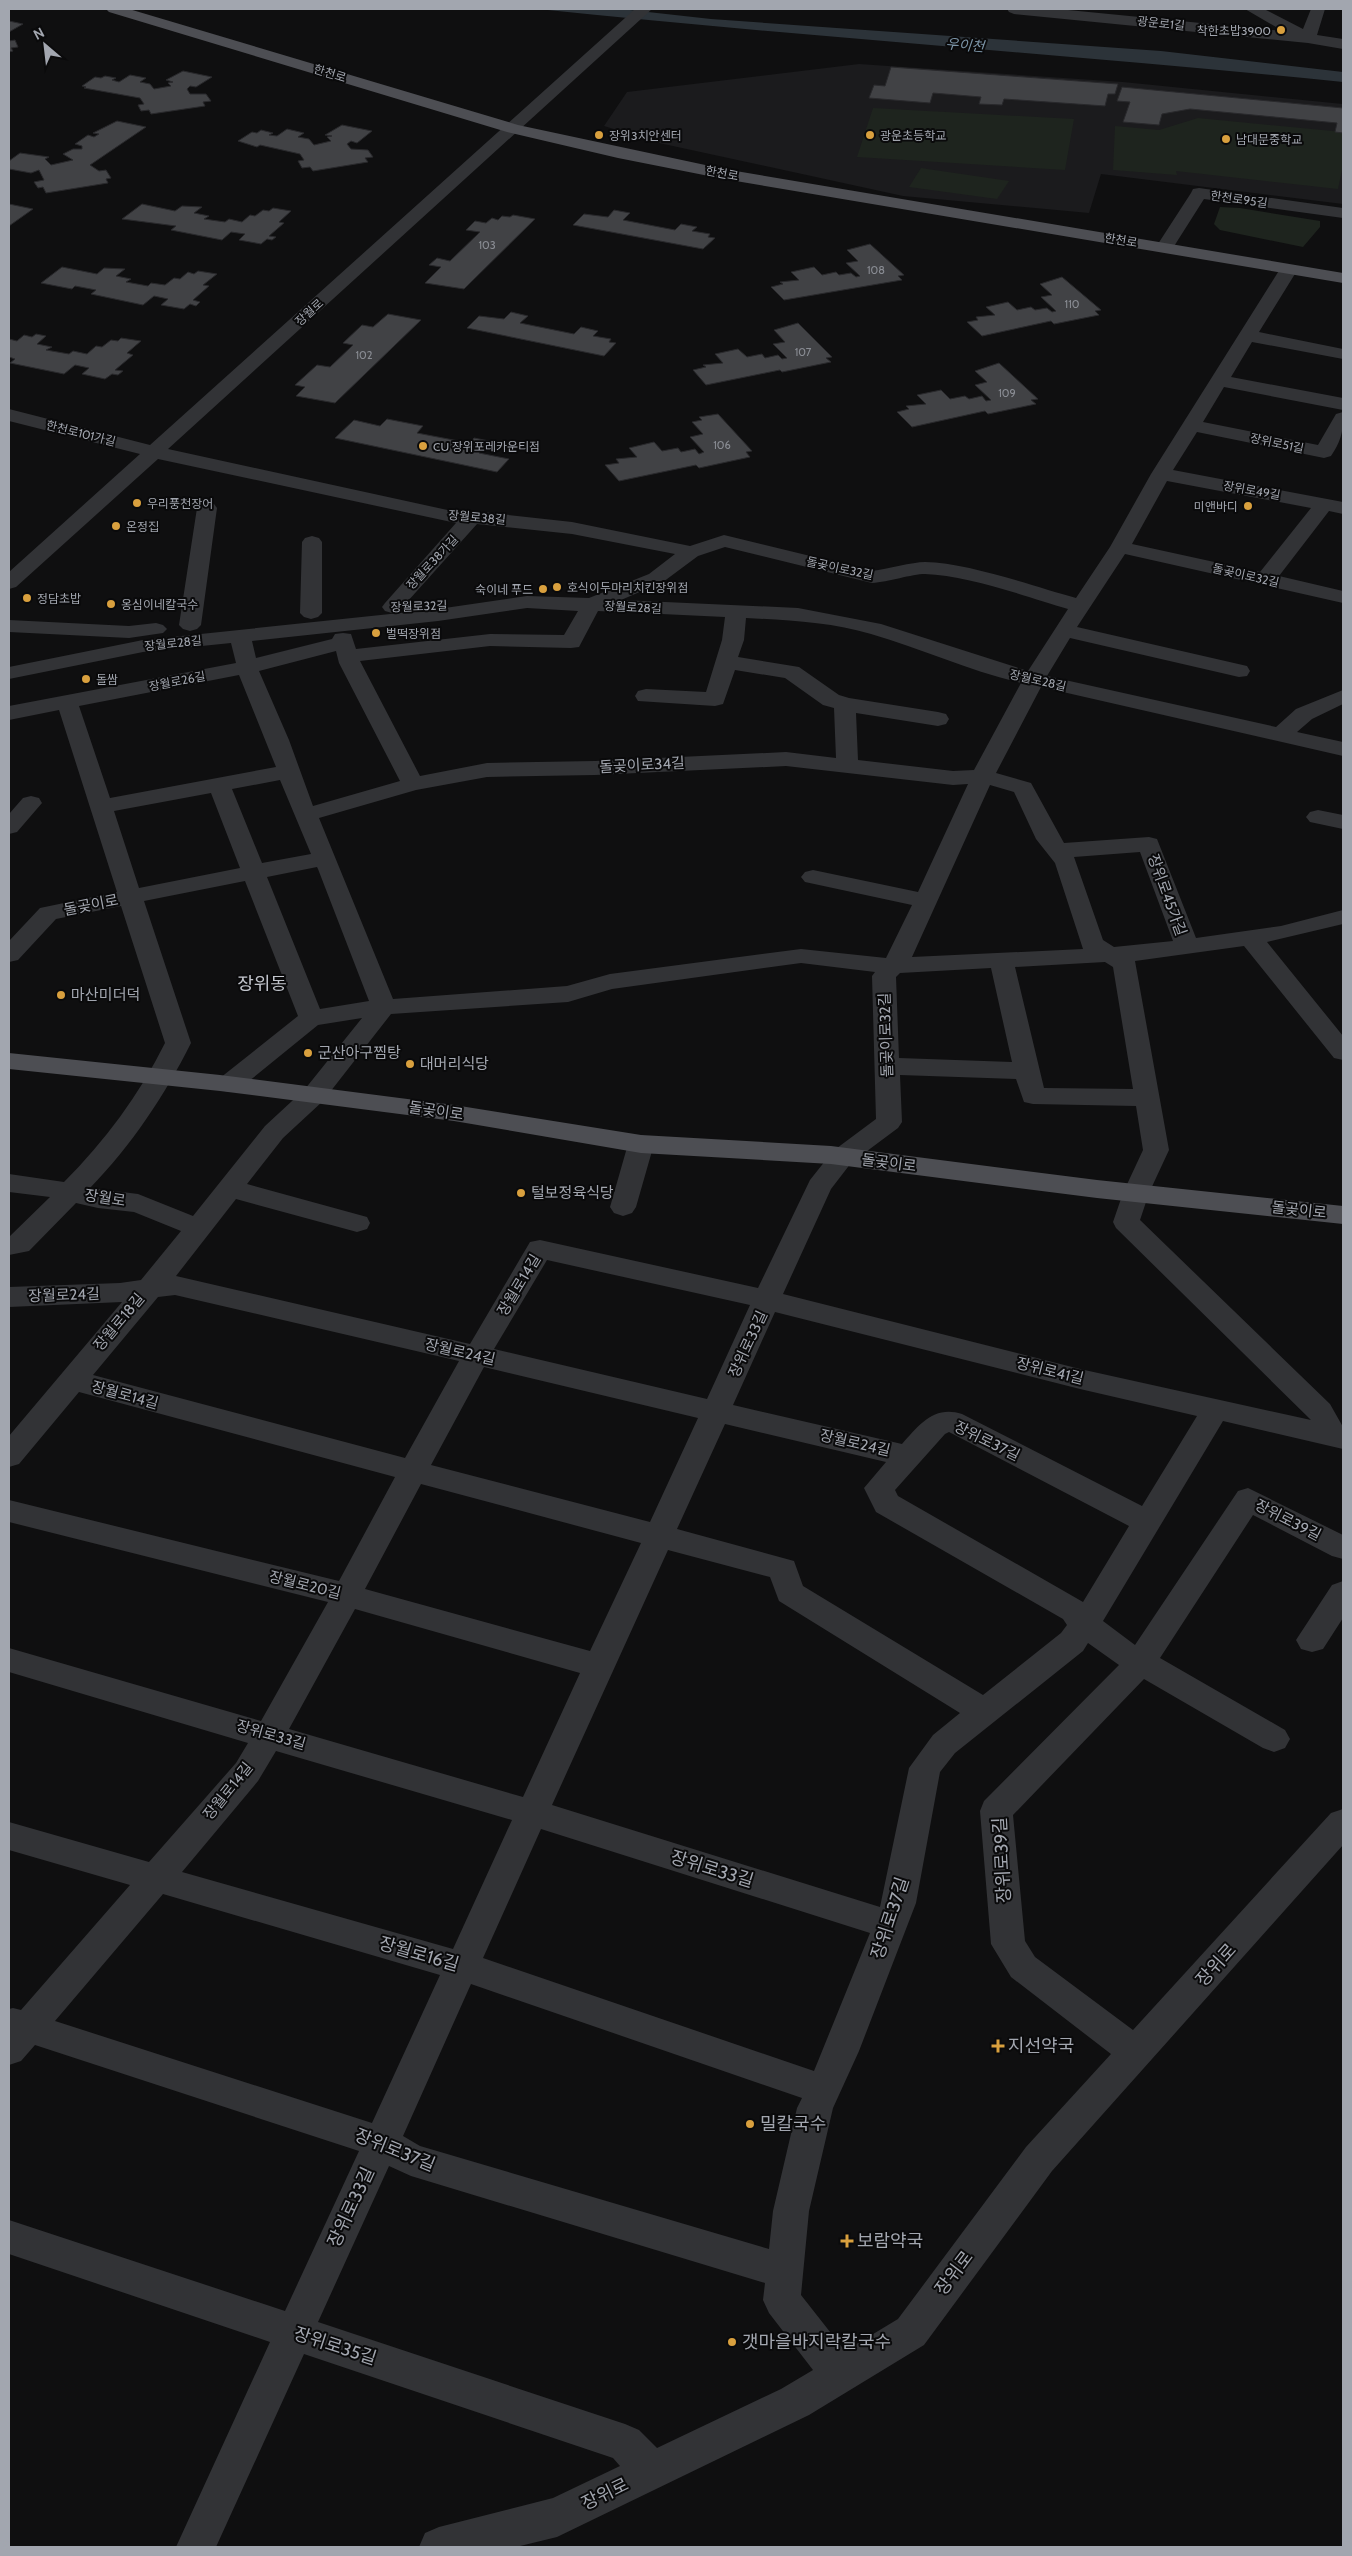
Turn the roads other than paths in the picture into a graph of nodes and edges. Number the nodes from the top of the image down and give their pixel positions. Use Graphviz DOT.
graph roads {
  1 [pos="114,9"];
  2 [pos="644,9"];
  3 [pos="1014,9"];
  4 [pos="1253,9"];
  5 [pos="1318,9"];
  6 [pos="1308,38"];
  7 [pos="1343,44"];
  8 [pos="513,129"];
  9 [pos="1343,213"];
  10 [pos="1165,248"];
  11 [pos="1289,269"];
  12 [pos="1343,278"];
  13 [pos="1248,336"];
  14 [pos="1343,354"];
  15 [pos="1220,381"];
  16 [pos="1343,404"];
  17 [pos="9,415"];
  18 [pos="1343,418"];
  19 [pos="1192,426"];
  20 [pos="153,452"];
  21 [pos="1161,474"];
  22 [pos="1334,506"];
  23 [pos="207,508"];
  24 [pos="474,517"];
  25 [pos="312,542"];
  26 [pos="1120,547"];
  27 [pos="691,552"];
  28 [pos="1266,579"];
  29 [pos="9,583"];
  30 [pos="1343,597"];
  31 [pos="527,602"];
  32 [pos="591,605"];
  33 [pos="1079,605"];
  34 [pos="392,607"];
  35 [pos="736,611"];
  36 [pos="311,613"];
  37 [pos="190,625"];
  38 [pos="9,626"];
  39 [pos="1064,630"];
  40 [pos="240,636"];
  41 [pos="343,641"];
  42 [pos="571,642"];
  43 [pos="726,662"];
  44 [pos="248,667"];
  45 [pos="1239,671"];
  46 [pos="9,673"];
  47 [pos="1035,680"];
  48 [pos="646,696"];
  49 [pos="1343,696"];
  50 [pos="66,702"];
  51 [pos="845,704"];
  52 [pos="9,712"];
  53 [pos="938,719"];
  54 [pos="1280,735"];
  55 [pos="1343,749"];
  56 [pos="847,766"];
  57 [pos="288,772"];
  58 [pos="983,776"];
  59 [pos="413,784"];
  60 [pos="220,785"];
  61 [pos="31,803"];
  62 [pos="101,807"];
  63 [pos="306,815"];
  64 [pos="1318,816"];
  65 [pos="1343,822"];
  66 [pos="9,827"];
  67 [pos="1057,850"];
  68 [pos="325,858"];
  69 [pos="256,872"];
  70 [pos="813,877"];
  71 [pos="130,898"];
  72 [pos="926,901"];
  73 [pos="1343,917"];
  74 [pos="1251,938"];
  75 [pos="1187,947"];
  76 [pos="9,955"];
  77 [pos="1109,955"];
  78 [pos="1001,961"];
  79 [pos="892,966"];
  80 [pos="384,1007"];
  81 [pos="311,1018"];
  82 [pos="1343,1052"];
  83 [pos="9,1061"];
  84 [pos="887,1066"];
  85 [pos="1027,1071"];
  86 [pos="161,1077"];
  87 [pos="229,1084"];
  88 [pos="314,1095"];
  89 [pos="1147,1098"];
  90 [pos="641,1144"];
  91 [pos="842,1157"];
  92 [pos="9,1183"];
  93 [pos="230,1188"];
  94 [pos="72,1192"];
  95 [pos="1136,1193"];
  96 [pos="623,1208"];
  97 [pos="1343,1215"];
  98 [pos="357,1223"];
  99 [pos="198,1228"];
  100 [pos="9,1246"];
  101 [pos="147,1289"];
  102 [pos="9,1297"];
  103 [pos="768,1302"];
  104 [pos="476,1356"];
  105 [pos="71,1380"];
  106 [pos="718,1410"];
  107 [pos="1215,1410"];
  108 [pos="1339,1437"];
  109 [pos="9,1456"];
  110 [pos="908,1456"];
  111 [pos="412,1472"];
  112 [pos="9,1511"];
  113 [pos="1147,1522"];
  114 [pos="660,1535"];
  115 [pos="1343,1548"];
  116 [pos="1343,1593"];
  117 [pos="346,1595"];
  118 [pos="1084,1624"];
  119 [pos="1312,1640"];
  120 [pos="9,1660"];
  121 [pos="1140,1663"];
  122 [pos="600,1666"];
  123 [pos="984,1712"];
  124 [pos="269,1734"];
  125 [pos="1274,1739"];
  126 [pos="533,1813"];
  127 [pos="1343,1824"];
  128 [pos="9,1836"];
  129 [pos="155,1879"];
  130 [pos="891,1925"];
  131 [pos="462,1966"];
  132 [pos="16,2033"];
  133 [pos="1136,2053"];
  134 [pos="823,2090"];
  135 [pos="381,2142"];
  136 [pos="9,2237"];
  137 [pos="785,2271"];
  138 [pos="294,2333"];
  139 [pos="840,2374"];
  140 [pos="652,2471"];
  141 [pos="196,2547"];
  142 [pos="439,2547"];
  1 -- 8 [label="main road, 한천로"];
  2 -- 8 [label="street, 장월로"];
  3 -- 6 [label="street, 광운로1길"];
  4 -- 6 [label="street"];
  5 -- 6 [label="street"];
  6 -- 7 [label="street, 광운로1길"];
  8 -- 10 [label="main road, 한천로"];
  8 -- 20 [label="street, 장월로"];
  9 -- 10 [label="street, 한천로95길"];
  10 -- 11 [label="main road, 한천로"];
  11 -- 12 [label="main road, 한천로"];
  11 -- 13 [label="street, 돌곶이로32길"];
  13 -- 14 [label="street"];
  13 -- 15 [label="street, 돌곶이로32길"];
  15 -- 16 [label="street"];
  15 -- 19 [label="street, 돌곶이로32길"];
  17 -- 20 [label="street, 한천로101가길"];
  18 -- 19 [label="street, 장위로51길"];
  19 -- 21 [label="street, 돌곶이로32길"];
  20 -- 24 [label="street, 장월로38길"];
  20 -- 29 [label="street, 장월로"];
  21 -- 22 [label="street, 장위로49길"];
  21 -- 26 [label="street, 돌곶이로32길"];
  22 -- 28 [label="street"];
  23 -- 37 [label="street"];
  24 -- 27 [label="street, 장월로38길"];
  24 -- 34 [label="street, 장월로38가길"];
  25 -- 36 [label="street"];
  26 -- 28 [label="street, 돌곶이로32길"];
  26 -- 33 [label="street, 돌곶이로32길"];
  27 -- 32 [label="street"];
  27 -- 33 [label="street, 돌곶이로32길"];
  28 -- 30 [label="street, 돌곶이로32길"];
  31 -- 32 [label="street, 장월로28길"];
  31 -- 34 [label="street, 장월로32길"];
  31 -- 41 [label="street, 장월로28길"];
  32 -- 35 [label="street, 장월로28길"];
  32 -- 42 [label="street, 장월로28길"];
  33 -- 39 [label="street, 돌곶이로32길"];
  34 -- 36 [label="street, 장월로32길"];
  35 -- 43 [label="street"];
  35 -- 47 [label="street, 장월로28길"];
  36 -- 37 [label="street, 장월로32길"];
  37 -- 38 [label="street, 장월로32길"];
  39 -- 45 [label="street"];
  39 -- 47 [label="street, 돌곶이로32길"];
  40 -- 41 [label="street, 장월로28길"];
  40 -- 44 [label="street"];
  40 -- 46 [label="street, 장월로28길"];
  41 -- 42 [label="street, 장월로26길"];
  41 -- 44 [label="street, 장월로26길"];
  41 -- 59 [label="street"];
  43 -- 48 [label="street"];
  43 -- 51 [label="street"];
  44 -- 50 [label="street, 장월로26길"];
  44 -- 57 [label="street"];
  47 -- 54 [label="street, 장월로28길"];
  47 -- 58 [label="street, 돌곶이로32길"];
  49 -- 54 [label="street"];
  50 -- 52 [label="street, 장월로26길"];
  50 -- 62 [label="street, 돌곶이로"];
  51 -- 53 [label="street"];
  51 -- 56 [label="street"];
  54 -- 55 [label="street, 장월로28길"];
  56 -- 58 [label="street, 돌곶이로34길"];
  56 -- 59 [label="street, 돌곶이로34길"];
  57 -- 60 [label="street"];
  57 -- 63 [label="street"];
  58 -- 67 [label="street"];
  58 -- 72 [label="street, 돌곶이로32길"];
  59 -- 63 [label="street, 돌곶이로34길"];
  60 -- 62 [label="street"];
  60 -- 69 [label="street"];
  61 -- 66 [label="street"];
  62 -- 71 [label="street, 돌곶이로"];
  63 -- 68 [label="street"];
  64 -- 65 [label="street"];
  67 -- 75 [label="street, 장위로45가길"];
  67 -- 77 [label="street"];
  68 -- 69 [label="street, 돌곶이로"];
  68 -- 80 [label="street"];
  69 -- 71 [label="street, 돌곶이로"];
  69 -- 81 [label="street"];
  70 -- 72 [label="street"];
  71 -- 76 [label="street, 돌곶이로"];
  71 -- 86 [label="street, 돌곶이로"];
  72 -- 79 [label="street, 돌곶이로32길"];
  73 -- 74 [label="street, 장위로45가길"];
  74 -- 75 [label="street, 장위로45가길"];
  74 -- 82 [label="street"];
  75 -- 77 [label="street, 장위로45가길"];
  77 -- 78 [label="street, 장위로45가길"];
  77 -- 89 [label="street"];
  78 -- 79 [label="street, 장위로45가길"];
  78 -- 85 [label="street"];
  79 -- 80 [label="street"];
  79 -- 84 [label="street, 돌곶이로32길"];
  80 -- 81 [label="street"];
  80 -- 88 [label="street"];
  81 -- 87 [label="street"];
  83 -- 86 [label="main road, 돌곶이로"];
  84 -- 85 [label="street"];
  84 -- 91 [label="street, 돌곶이로32길"];
  85 -- 89 [label="street"];
  86 -- 87 [label="main road, 돌곶이로"];
  86 -- 94 [label="street, 돌곶이로"];
  87 -- 88 [label="main road, 돌곶이로"];
  88 -- 90 [label="main road, 돌곶이로"];
  88 -- 93 [label="street, 장월로18길"];
  89 -- 95 [label="street"];
  90 -- 91 [label="main road, 돌곶이로"];
  90 -- 96 [label="street"];
  91 -- 95 [label="main road, 돌곶이로"];
  91 -- 103 [label="street, 장위로33길"];
  92 -- 94 [label="street, 장월로"];
  93 -- 98 [label="street"];
  93 -- 99 [label="street, 장월로18길"];
  94 -- 99 [label="street, 장월로"];
  94 -- 100 [label="street, 돌곶이로"];
  95 -- 97 [label="main road, 돌곶이로"];
  95 -- 108 [label="street, 장위로41길"];
  99 -- 101 [label="street, 장월로18길"];
  101 -- 102 [label="street, 장월로24길"];
  101 -- 104 [label="street, 장월로24길"];
  101 -- 105 [label="street, 장월로18길"];
  103 -- 104 [label="street, 장월로14길"];
  103 -- 106 [label="street, 장위로33길"];
  103 -- 107 [label="street, 장위로41길"];
  104 -- 106 [label="street, 장월로24길"];
  104 -- 111 [label="street, 장월로14길"];
  105 -- 109 [label="street, 장월로18길"];
  105 -- 111 [label="street, 장월로14길"];
  106 -- 110 [label="street, 장월로24길"];
  106 -- 114 [label="street, 장위로33길"];
  107 -- 108 [label="street, 장위로41길"];
  107 -- 113 [label="street, 장위로37길"];
  110 -- 113 [label="street, 장위로37길"];
  110 -- 118 [label="street, 장위로37길"];
  111 -- 114 [label="street"];
  111 -- 117 [label="street, 장월로14길"];
  112 -- 117 [label="street, 장월로20길"];
  113 -- 118 [label="street, 장위로37길"];
  114 -- 122 [label="street, 장위로33길"];
  114 -- 123 [label="street"];
  115 -- 121 [label="street, 장위로39길"];
  116 -- 119 [label="street"];
  117 -- 122 [label="street, 장월로20길"];
  117 -- 124 [label="street, 장월로14길"];
  118 -- 121 [label="street, 장위로37길"];
  118 -- 123 [label="street, 장위로37길"];
  120 -- 124 [label="street, 장위로33길"];
  121 -- 125 [label="street"];
  121 -- 133 [label="street, 장위로39길"];
  122 -- 126 [label="street, 장위로33길"];
  123 -- 130 [label="street, 장위로37길"];
  124 -- 126 [label="street, 장위로33길"];
  124 -- 129 [label="street, 장월로14길"];
  126 -- 130 [label="street, 장위로33길"];
  126 -- 131 [label="street, 장위로33길"];
  127 -- 133 [label="street, 장위로"];
  128 -- 129 [label="street, 장월로16길"];
  129 -- 131 [label="street, 장월로16길"];
  129 -- 132 [label="street, 장월로14길"];
  130 -- 134 [label="street, 장위로37길"];
  131 -- 134 [label="street, 장월로16길"];
  131 -- 135 [label="street, 장위로33길"];
  132 -- 135 [label="street, 장위로37길"];
  133 -- 139 [label="street, 장위로"];
  134 -- 137 [label="street, 장위로37길"];
  135 -- 137 [label="street, 장위로37길"];
  135 -- 138 [label="street, 장위로33길"];
  136 -- 138 [label="street, 장위로35길"];
  137 -- 139 [label="street, 장위로37길"];
  138 -- 140 [label="street, 장위로35길"];
  138 -- 141 [label="street, 장위로33길"];
  139 -- 140 [label="street, 장위로"];
  140 -- 142 [label="street, 장위로"];
}
